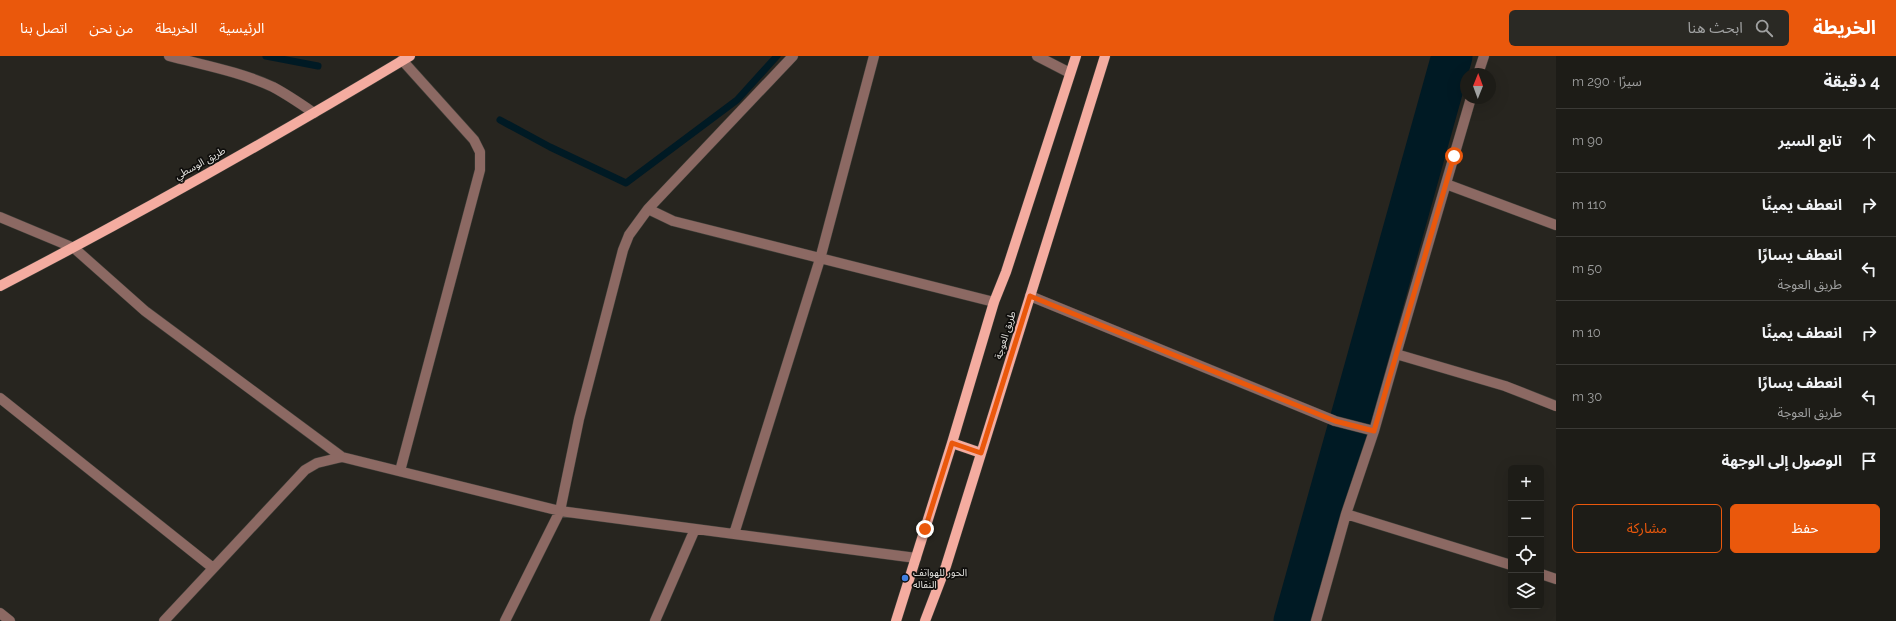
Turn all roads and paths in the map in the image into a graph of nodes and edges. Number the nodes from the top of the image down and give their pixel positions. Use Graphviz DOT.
graph roads {
  1 [pos="169,56"];
  2 [pos="793,56"];
  3 [pos="874,56"];
  4 [pos="1037,56"];
  5 [pos="1076,56"];
  6 [pos="1105,56"];
  7 [pos="1484,56"];
  8 [pos="406,58"];
  9 [pos="1480,68"];
  10 [pos="1070,73"];
  11 [pos="1469,104"];
  12 [pos="314,114"];
  13 [pos="1446,184"];
  14 [pos="648,209"];
  15 [pos="0,218"];
  16 [pos="1556,225"];
  17 [pos="74,248"];
  18 [pos="820,259"];
  19 [pos="0,286"];
  20 [pos="1030,296"];
  21 [pos="994,302"];
  22 [pos="1396,354"];
  23 [pos="0,398"];
  24 [pos="1556,406"];
  25 [pos="1374,431"];
  26 [pos="952,443"];
  27 [pos="981,453"];
  28 [pos="342,457"];
  29 [pos="400,471"];
  30 [pos="560,511"];
  31 [pos="1346,514"];
  32 [pos="695,529"];
  33 [pos="734,534"];
  34 [pos="916,558"];
  35 [pos="1508,564"];
  36 [pos="213,568"];
  37 [pos="1544,575"];
  38 [pos="1556,579"];
  39 [pos="0,613"];
  40 [pos="10,621"];
  41 [pos="164,621"];
  42 [pos="505,621"];
  43 [pos="655,621"];
  44 [pos="896,621"];
  45 [pos="925,621"];
  46 [pos="1316,621"];
  1 -- 12 [label="street"];
  2 -- 14 [label="street"];
  3 -- 18 [label="street"];
  4 -- 10 [label="street"];
  5 -- 10 [label="main road, طريق العوجة"];
  6 -- 20 [label="main road, طريق العوجة"];
  7 -- 9 [label="street"];
  8 -- 12 [label="main road, طريق الوسطي"];
  8 -- 29 [label="street"];
  10 -- 21 [label="main road, طريق العوجة"];
  11 -- 13 [label="street"];
  12 -- 17 [label="main road, طريق الوسطي"];
  13 -- 16 [label="street"];
  13 -- 22 [label="street"];
  14 -- 18 [label="street"];
  14 -- 30 [label="street"];
  15 -- 17 [label="street"];
  17 -- 19 [label="main road, طريق الوسطي"];
  17 -- 28 [label="street"];
  18 -- 21 [label="street"];
  18 -- 33 [label="street"];
  20 -- 25 [label="street"];
  20 -- 27 [label="main road, طريق العوجة"];
  21 -- 26 [label="main road, طريق العوجة"];
  22 -- 24 [label="street"];
  22 -- 25 [label="street"];
  23 -- 36 [label="street"];
  25 -- 31 [label="street"];
  26 -- 27 [label="main road"];
  26 -- 34 [label="main road, طريق العوجة"];
  27 -- 45 [label="main road, طريق العوجة"];
  28 -- 29 [label="street"];
  28 -- 36 [label="street"];
  29 -- 30 [label="street"];
  30 -- 32 [label="street"];
  30 -- 42 [label="street"];
  31 -- 35 [label="street"];
  31 -- 46 [label="street"];
  32 -- 33 [label="street"];
  32 -- 43 [label="street"];
  33 -- 34 [label="street"];
  34 -- 44 [label="main road, طريق العوجة"];
  36 -- 41 [label="street"];
  37 -- 38 [label="street"];
  39 -- 40 [label="street"];
}
